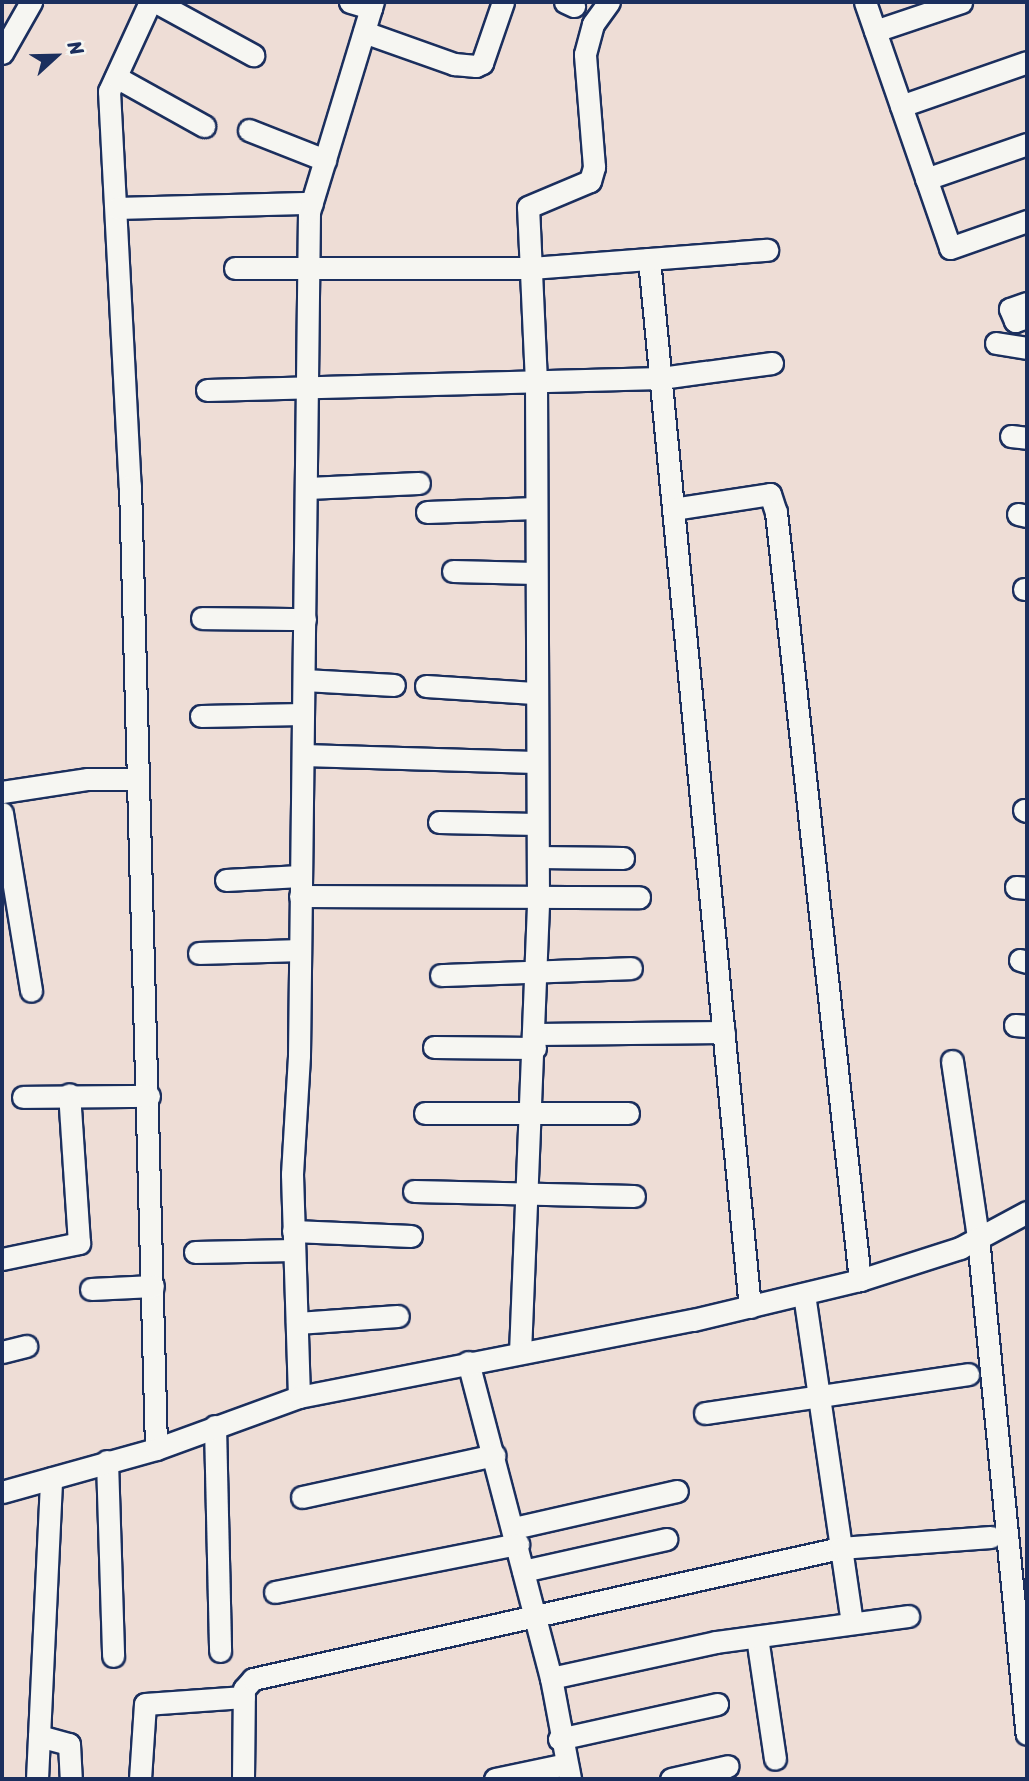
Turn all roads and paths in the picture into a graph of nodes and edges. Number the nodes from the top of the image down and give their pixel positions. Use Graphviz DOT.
graph roads {
  1 [pos="31,2"];
  2 [pos="150,2"];
  3 [pos="156,2"];
  4 [pos="350,2"];
  5 [pos="503,2"];
  6 [pos="609,2"];
  7 [pos="865,2"];
  8 [pos="961,2"];
  9 [pos="372,5"];
  10 [pos="875,31"];
  11 [pos="364,32"];
  12 [pos="2,53"];
  13 [pos="253,55"];
  14 [pos="1027,62"];
  15 [pos="116,76"];
  16 [pos="901,106"];
  17 [pos="204,126"];
  18 [pos="249,130"];
  19 [pos="1027,144"];
  20 [pos="325,160"];
  21 [pos="926,179"];
  22 [pos="312,203"];
  23 [pos="117,208"];
  24 [pos="1027,221"];
  25 [pos="767,250"];
  26 [pos="649,259"];
  27 [pos="310,265"];
  28 [pos="235,268"];
  29 [pos="531,268"];
  30 [pos="1027,303"];
  31 [pos="1027,317"];
  32 [pos="996,344"];
  33 [pos="1027,348"];
  34 [pos="772,363"];
  35 [pos="661,378"];
  36 [pos="536,382"];
  37 [pos="309,385"];
  38 [pos="207,390"];
  39 [pos="419,483"];
  40 [pos="307,488"];
  41 [pos="535,508"];
  42 [pos="673,509"];
  43 [pos="427,512"];
  44 [pos="453,571"];
  45 [pos="535,573"];
  46 [pos="202,618"];
  47 [pos="305,619"];
  48 [pos="304,680"];
  49 [pos="394,685"];
  50 [pos="426,685"];
  51 [pos="534,693"];
  52 [pos="303,714"];
  53 [pos="201,716"];
  54 [pos="303,755"];
  55 [pos="536,762"];
  56 [pos="138,779"];
  57 [pos="2,792"];
  58 [pos="2,813"];
  59 [pos="439,822"];
  60 [pos="537,824"];
  61 [pos="538,857"];
  62 [pos="623,858"];
  63 [pos="226,880"];
  64 [pos="300,886"];
  65 [pos="639,897"];
  66 [pos="538,900"];
  67 [pos="300,950"];
  68 [pos="199,953"];
  69 [pos="631,968"];
  70 [pos="537,971"];
  71 [pos="441,975"];
  72 [pos="31,991"];
  73 [pos="724,1032"];
  74 [pos="535,1041"];
  75 [pos="433,1047"];
  76 [pos="951,1061"];
  77 [pos="69,1094"];
  78 [pos="149,1096"];
  79 [pos="23,1097"];
  80 [pos="425,1113"];
  81 [pos="628,1113"];
  82 [pos="532,1115"];
  83 [pos="414,1191"];
  84 [pos="527,1194"];
  85 [pos="634,1196"];
  86 [pos="1027,1212"];
  87 [pos="411,1236"];
  88 [pos="978,1238"];
  89 [pos="293,1240"];
  90 [pos="195,1252"];
  91 [pos="2,1259"];
  92 [pos="860,1280"];
  93 [pos="153,1286"];
  94 [pos="91,1289"];
  95 [pos="804,1294"];
  96 [pos="750,1307"];
  97 [pos="398,1316"];
  98 [pos="297,1323"];
  99 [pos="26,1346"];
  100 [pos="2,1352"];
  101 [pos="520,1353"];
  102 [pos="468,1362"];
  103 [pos="968,1374"];
  104 [pos="299,1397"];
  105 [pos="818,1397"];
  106 [pos="705,1413"];
  107 [pos="215,1426"];
  108 [pos="156,1448"];
  109 [pos="494,1455"];
  110 [pos="107,1461"];
  111 [pos="51,1478"];
  112 [pos="677,1491"];
  113 [pos="2,1492"];
  114 [pos="302,1497"];
  115 [pos="516,1536"];
  116 [pos="991,1537"];
  117 [pos="666,1539"];
  118 [pos="840,1548"];
  119 [pos="523,1571"];
  120 [pos="275,1592"];
  121 [pos="533,1614"];
  122 [pos="908,1616"];
  123 [pos="852,1622"];
  124 [pos="757,1637"];
  125 [pos="220,1651"];
  126 [pos="113,1656"];
  127 [pos="551,1678"];
  128 [pos="244,1697"];
  129 [pos="717,1704"];
  130 [pos="1027,1734"];
  131 [pos="39,1736"];
  132 [pos="559,1740"];
  133 [pos="775,1759"];
  134 [pos="728,1766"];
  135 [pos="568,1772"];
  136 [pos="37,1779"];
  137 [pos="71,1779"];
  138 [pos="141,1779"];
  139 [pos="243,1779"];
  140 [pos="495,1779"];
  141 [pos="671,1779"];
  1 -- 12 [label="street"];
  2 -- 15 [label="street"];
  3 -- 13 [label="street"];
  4 -- 9 [label="street"];
  5 -- 11 [label="street"];
  6 -- 29 [label="street"];
  7 -- 10 [label="street"];
  8 -- 10 [label="street"];
  9 -- 11 [label="street"];
  10 -- 16 [label="street"];
  11 -- 20 [label="street"];
  14 -- 16 [label="street"];
  15 -- 17 [label="street"];
  15 -- 23 [label="street"];
  16 -- 21 [label="street"];
  18 -- 20 [label="street"];
  19 -- 21 [label="street"];
  20 -- 22 [label="street"];
  21 -- 24 [label="street"];
  22 -- 23 [label="street"];
  22 -- 27 [label="street"];
  23 -- 56 [label="street"];
  25 -- 26 [label="street"];
  26 -- 29 [label="street"];
  26 -- 35 [label="street"];
  27 -- 28 [label="street"];
  27 -- 29 [label="street"];
  27 -- 37 [label="street"];
  29 -- 36 [label="street"];
  30 -- 31 [label="street"];
  32 -- 33 [label="street"];
  34 -- 35 [label="street"];
  35 -- 36 [label="street"];
  35 -- 42 [label="street"];
  36 -- 37 [label="street"];
  36 -- 41 [label="street"];
  37 -- 38 [label="street"];
  37 -- 40 [label="street"];
  39 -- 40 [label="street"];
  40 -- 47 [label="street"];
  41 -- 43 [label="street"];
  41 -- 45 [label="street"];
  42 -- 73 [label="street"];
  42 -- 92 [label="street"];
  44 -- 45 [label="street"];
  45 -- 51 [label="street"];
  46 -- 47 [label="street"];
  47 -- 48 [label="street"];
  48 -- 49 [label="street"];
  48 -- 52 [label="street"];
  50 -- 51 [label="street"];
  51 -- 55 [label="street"];
  52 -- 53 [label="street"];
  52 -- 54 [label="street"];
  54 -- 55 [label="street"];
  54 -- 64 [label="street"];
  55 -- 60 [label="street"];
  56 -- 57 [label="street"];
  56 -- 78 [label="street"];
  58 -- 72 [label="street"];
  59 -- 60 [label="street"];
  60 -- 61 [label="street"];
  61 -- 62 [label="street"];
  61 -- 66 [label="street"];
  63 -- 64 [label="street"];
  64 -- 66 [label="street"];
  64 -- 67 [label="street"];
  65 -- 66 [label="street"];
  66 -- 70 [label="street"];
  67 -- 68 [label="street"];
  67 -- 89 [label="street"];
  69 -- 70 [label="street"];
  70 -- 71 [label="street"];
  70 -- 74 [label="street"];
  73 -- 74 [label="street"];
  73 -- 96 [label="street"];
  74 -- 75 [label="street"];
  74 -- 82 [label="street"];
  76 -- 88 [label="street"];
  77 -- 78 [label="street"];
  77 -- 79 [label="street"];
  77 -- 91 [label="street"];
  78 -- 93 [label="street"];
  80 -- 82 [label="street"];
  81 -- 82 [label="street"];
  82 -- 84 [label="street"];
  83 -- 84 [label="street"];
  84 -- 85 [label="street"];
  84 -- 101 [label="street"];
  86 -- 88 [label="street"];
  87 -- 89 [label="street"];
  88 -- 92 [label="street"];
  88 -- 130 [label="street"];
  89 -- 90 [label="street"];
  89 -- 98 [label="street"];
  92 -- 95 [label="street"];
  93 -- 94 [label="street"];
  93 -- 108 [label="street"];
  95 -- 96 [label="street"];
  95 -- 105 [label="street"];
  96 -- 101 [label="street"];
  97 -- 98 [label="street"];
  98 -- 104 [label="street"];
  99 -- 100 [label="street"];
  101 -- 102 [label="street"];
  102 -- 104 [label="street"];
  102 -- 109 [label="street"];
  103 -- 105 [label="street"];
  104 -- 107 [label="street"];
  105 -- 106 [label="street"];
  105 -- 118 [label="street"];
  107 -- 108 [label="street"];
  107 -- 125 [label="street"];
  108 -- 110 [label="street"];
  109 -- 114 [label="street"];
  109 -- 115 [label="street"];
  110 -- 111 [label="street"];
  110 -- 126 [label="street"];
  111 -- 113 [label="street"];
  111 -- 131 [label="street"];
  112 -- 115 [label="street"];
  115 -- 119 [label="street"];
  115 -- 120 [label="street"];
  116 -- 118 [label="street"];
  117 -- 119 [label="street"];
  118 -- 121 [label="street"];
  118 -- 123 [label="street"];
  119 -- 121 [label="street"];
  121 -- 127 [label="street"];
  121 -- 128 [label="street"];
  122 -- 123 [label="street"];
  123 -- 124 [label="street"];
  124 -- 127 [label="street"];
  124 -- 133 [label="street"];
  127 -- 132 [label="street"];
  128 -- 138 [label="street"];
  128 -- 139 [label="street"];
  129 -- 132 [label="street"];
  131 -- 136 [label="street"];
  131 -- 137 [label="street"];
  132 -- 135 [label="street"];
  134 -- 141 [label="street"];
  135 -- 140 [label="street"];
}
